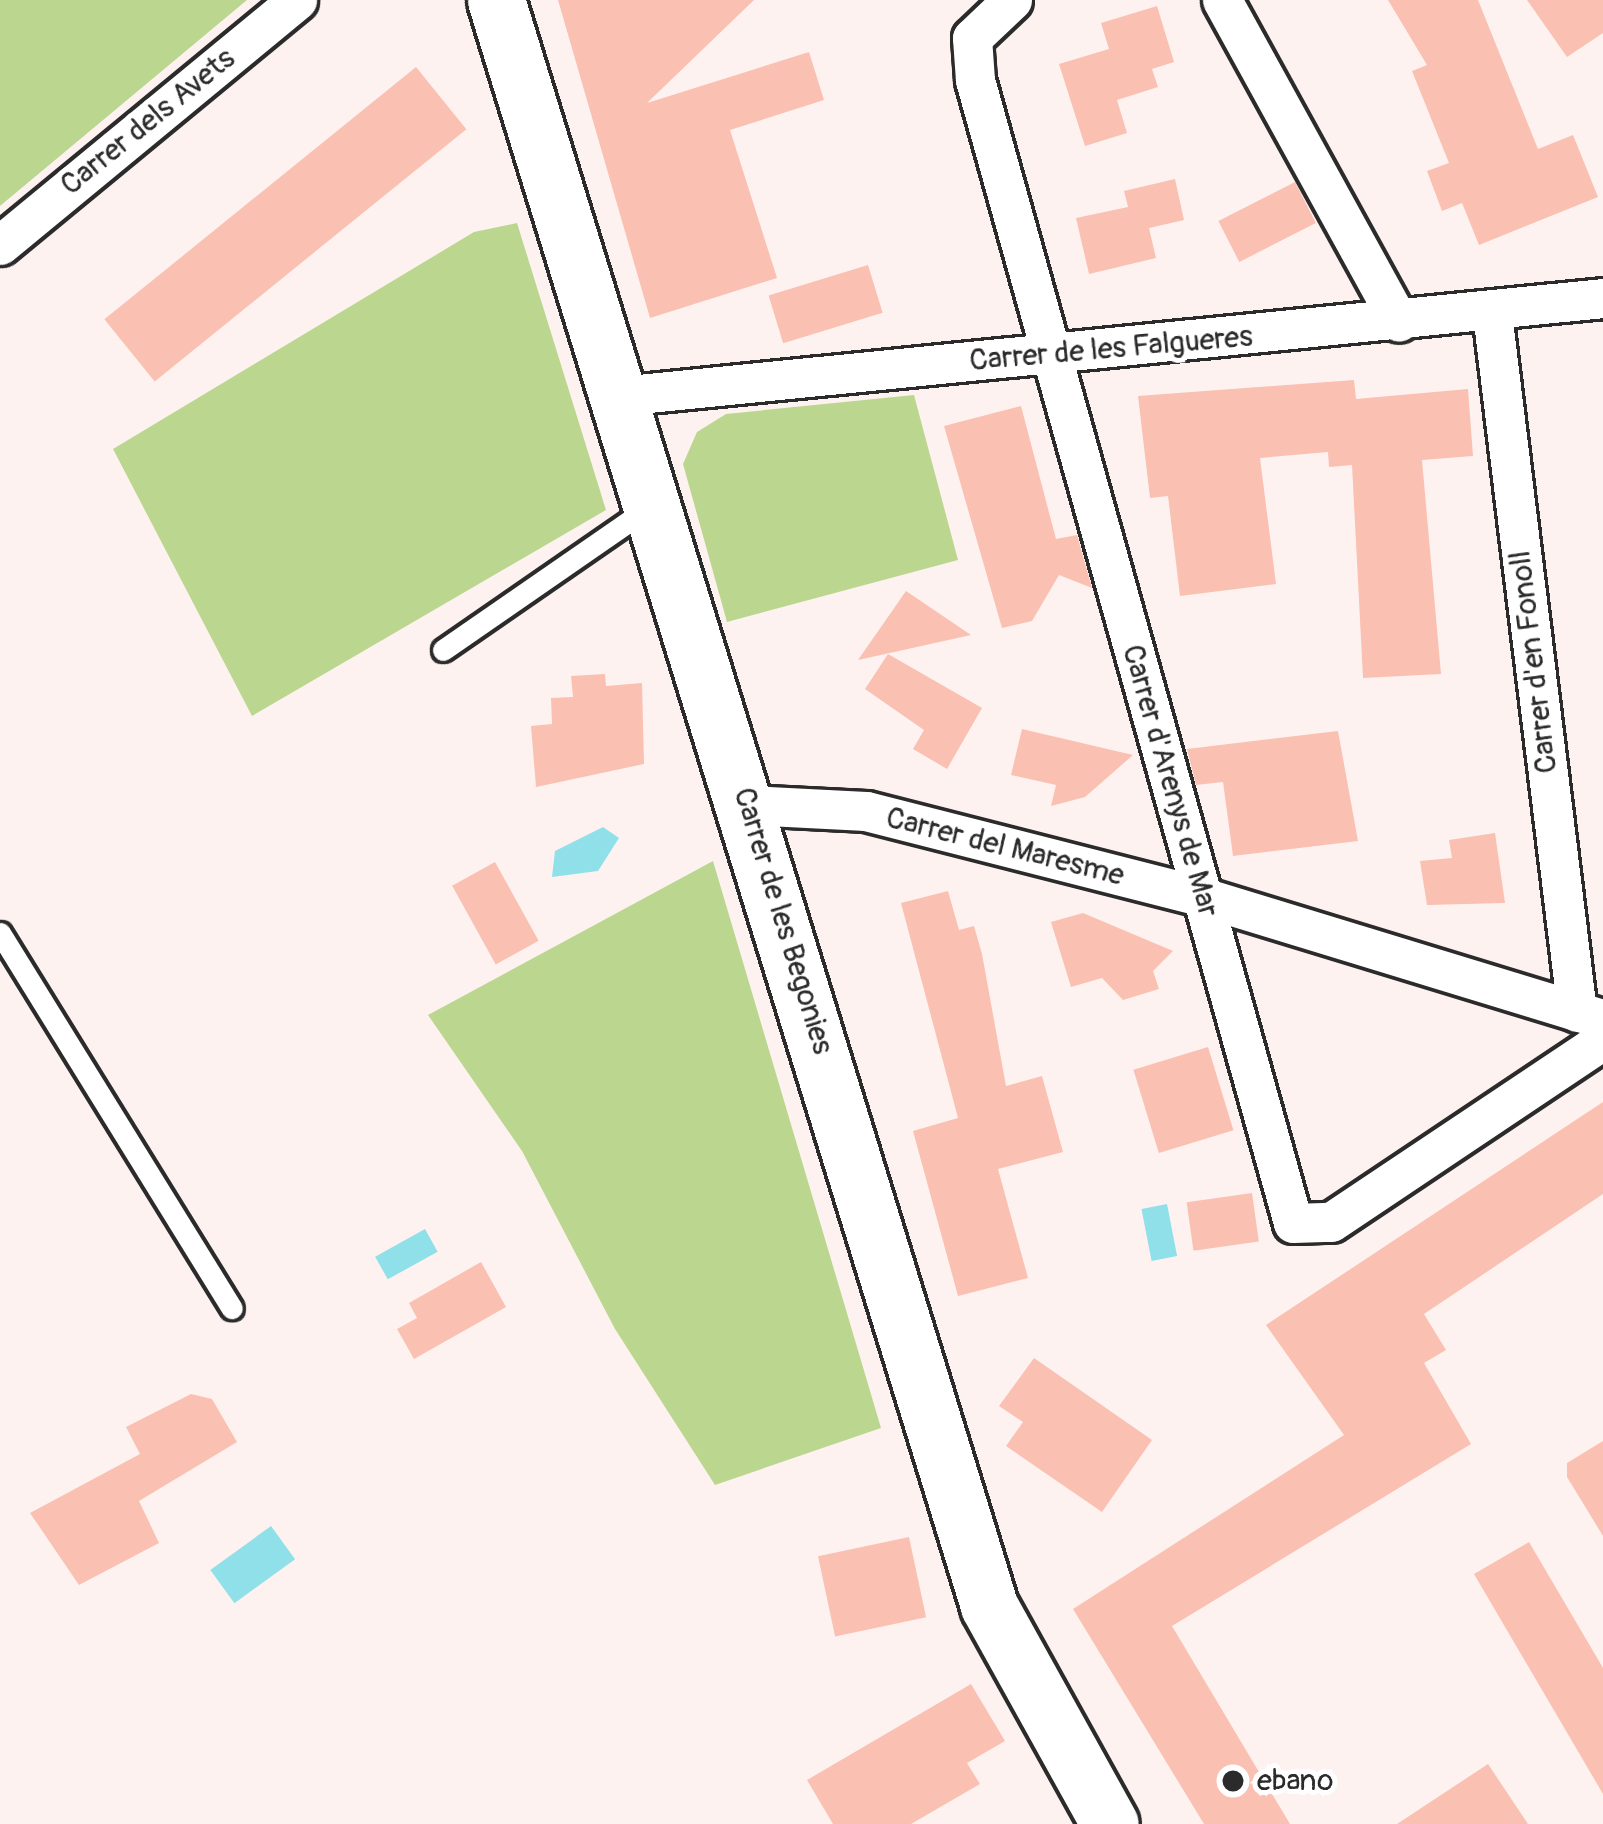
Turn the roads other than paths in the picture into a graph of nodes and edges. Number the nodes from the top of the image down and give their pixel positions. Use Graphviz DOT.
graph roads {
  1 [pos="297,0"];
  2 [pos="496,0"];
  3 [pos="1012,0"];
  4 [pos="1222,0"];
  5 [pos="0,244"];
  6 [pos="1603,298"];
  7 [pos="1492,313"];
  8 [pos="1399,322"];
  9 [pos="1050,355"];
  10 [pos="618,396"];
  11 [pos="652,506"];
  12 [pos="443,650"];
  13 [pos="748,805"];
  14 [pos="1203,897"];
  15 [pos="0,933"];
  16 [pos="1594,1024"];
  17 [pos="232,1308"];
  18 [pos="1110,1824"];
  1 -- 5 [label="street, Carrer dels Avets"];
  2 -- 10 [label="street, Carrer de les Begonies"];
  3 -- 9 [label="street, Carrer d'Arenys de Mar"];
  4 -- 8 [label="street"];
  6 -- 7 [label="street, Carrer de les Falgueres"];
  7 -- 8 [label="street, Carrer de les Falgueres"];
  7 -- 16 [label="street, Carrer d'en Fonoll"];
  8 -- 9 [label="street, Carrer de les Falgueres"];
  9 -- 10 [label="street, Carrer de les Falgueres"];
  9 -- 14 [label="street, Carrer d'Arenys de Mar"];
  10 -- 11 [label="street, Carrer de les Begonies"];
  11 -- 12 [label="lane"];
  11 -- 13 [label="street, Carrer de les Begonies"];
  13 -- 14 [label="street, Carrer del Maresme"];
  13 -- 18 [label="street, Carrer de les Begonies"];
  14 -- 16 [label="street, Carrer del Maresme"];
  14 -- 16 [label="street, Carrer d'Arenys de Mar"];
  15 -- 17 [label="lane"];
}
